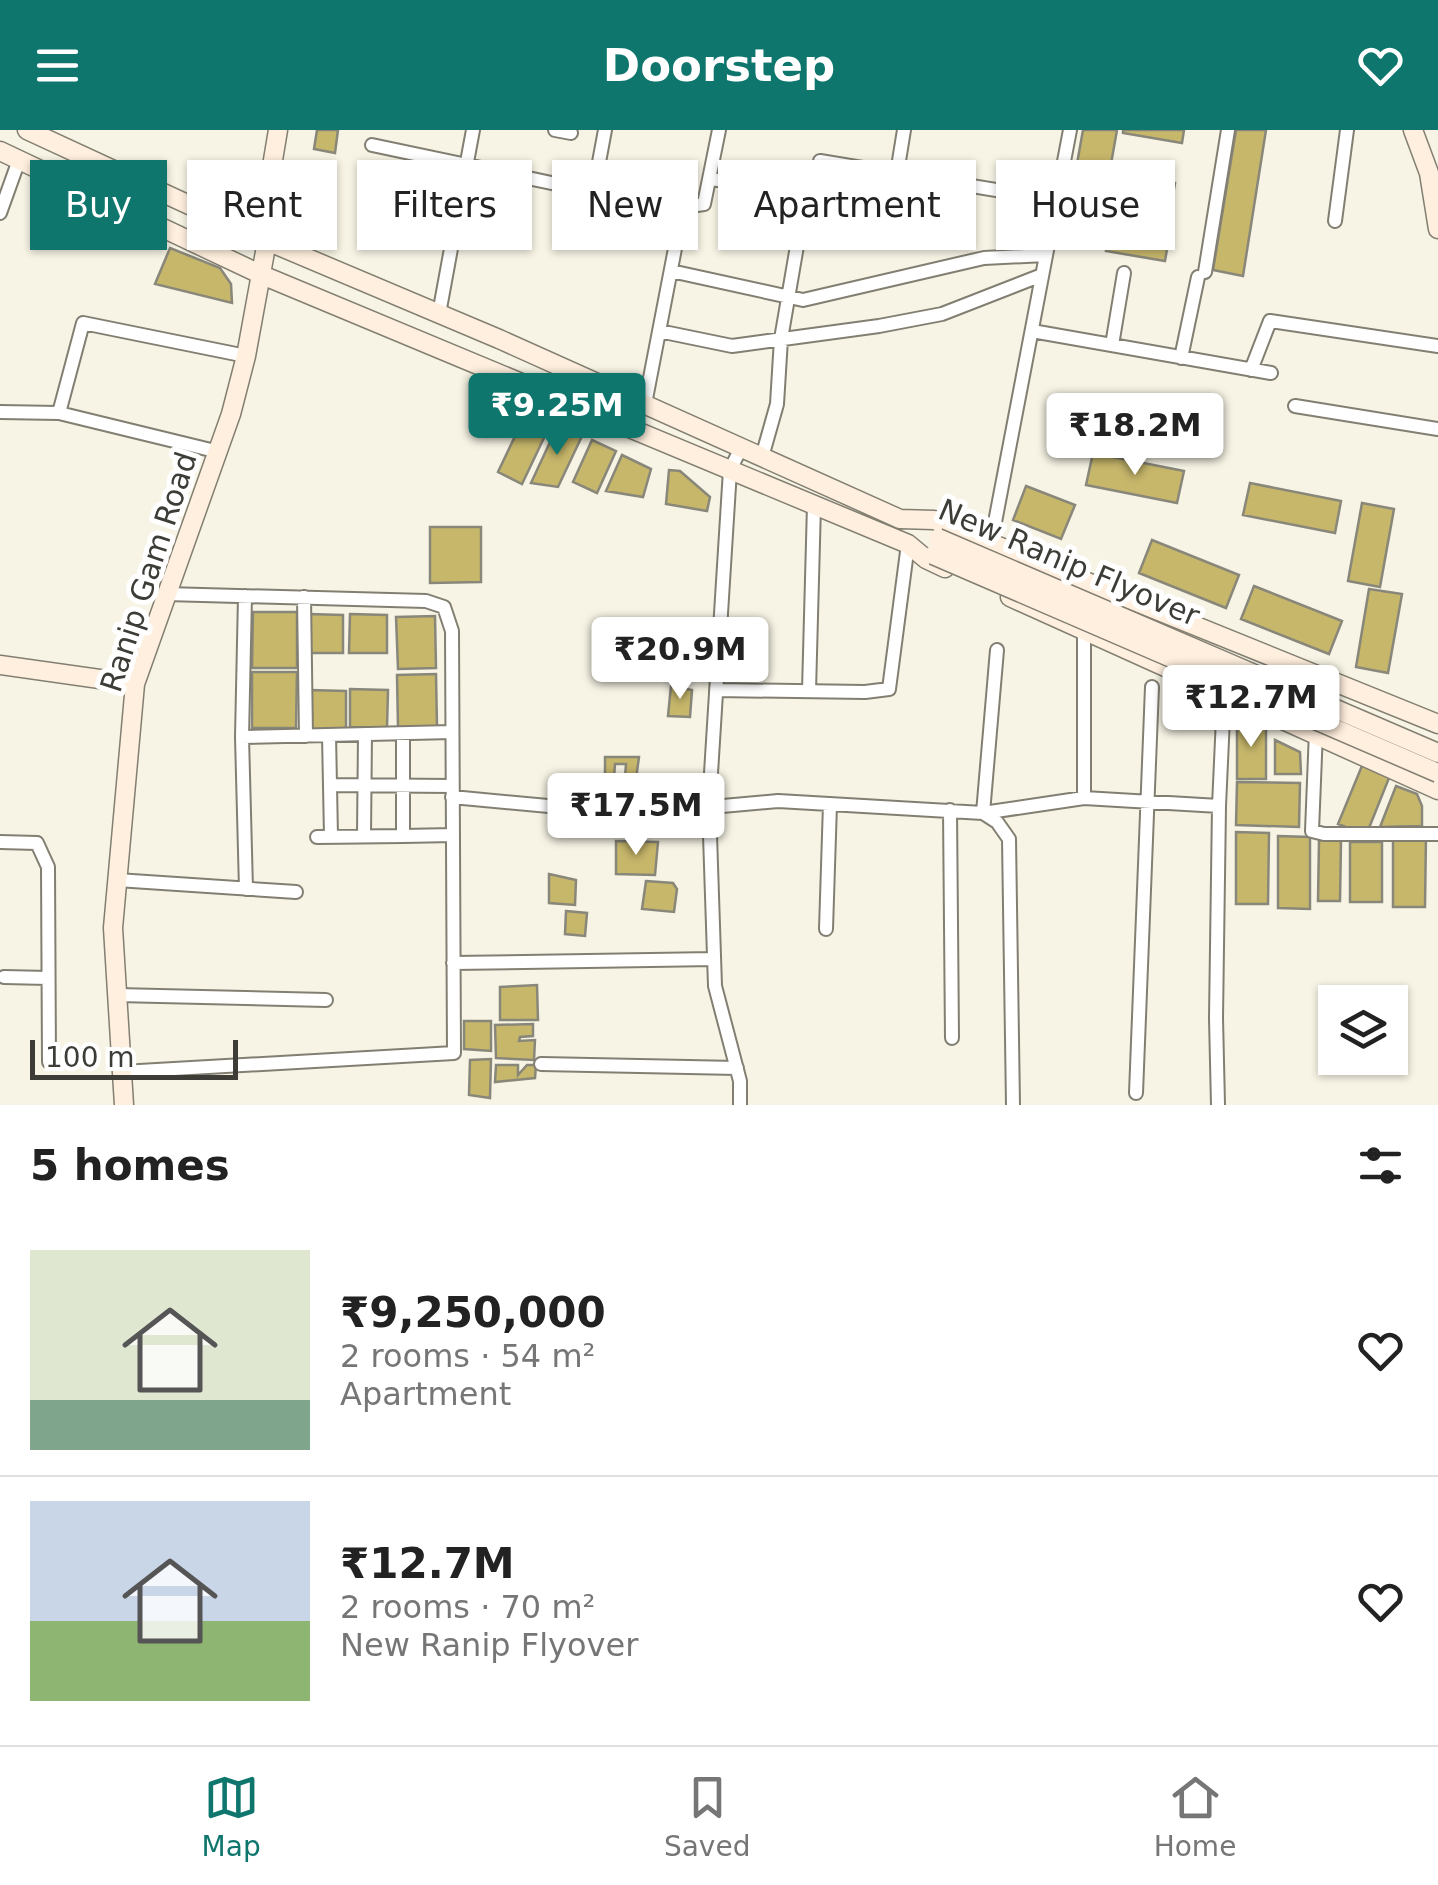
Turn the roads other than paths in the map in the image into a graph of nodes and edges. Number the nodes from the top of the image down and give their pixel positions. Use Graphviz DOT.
graph roads {
  1 [pos="27,130"];
  2 [pos="278,130"];
  3 [pos="473,130"];
  4 [pos="556,130"];
  5 [pos="604,130"];
  6 [pos="718,130"];
  7 [pos="904,130"];
  8 [pos="1070,130"];
  9 [pos="1228,130"];
  10 [pos="1347,130"];
  11 [pos="1413,130"];
  12 [pos="570,133"];
  13 [pos="372,145"];
  14 [pos="0,151"];
  15 [pos="19,160"];
  16 [pos="273,160"];
  17 [pos="437,160"];
  18 [pos="468,160"];
  19 [pos="599,160"];
  20 [pos="899,160"];
  21 [pos="1064,160"];
  22 [pos="710,179"];
  23 [pos="718,180"];
  24 [pos="187,204"];
  25 [pos="698,205"];
  26 [pos="0,213"];
  27 [pos="1335,221"];
  28 [pos="1438,228"];
  29 [pos="266,250"];
  30 [pos="288,250"];
  31 [pos="451,250"];
  32 [pos="675,250"];
  33 [pos="797,250"];
  34 [pos="1047,250"];
  35 [pos="1046,254"];
  36 [pos="671,272"];
  37 [pos="1124,273"];
  38 [pos="262,275"];
  39 [pos="1042,275"];
  40 [pos="791,297"];
  41 [pos="439,314"];
  42 [pos="659,331"];
  43 [pos="1032,331"];
  44 [pos="781,339"];
  45 [pos="1112,345"];
  46 [pos="1438,346"];
  47 [pos="246,356"];
  48 [pos="1181,358"];
  49 [pos="1251,370"];
  50 [pos="1270,373"];
  51 [pos="645,404"];
  52 [pos="1295,406"];
  53 [pos="0,412"];
  54 [pos="58,413"];
  55 [pos="1438,430"];
  56 [pos="741,448"];
  57 [pos="215,451"];
  58 [pos="762,457"];
  59 [pos="730,470"];
  60 [pos="814,505"];
  61 [pos="900,518"];
  62 [pos="992,543"];
  63 [pos="908,544"];
  64 [pos="936,547"];
  65 [pos="166,594"];
  66 [pos="244,596"];
  67 [pos="304,597"];
  68 [pos="1084,631"];
  69 [pos="997,650"];
  70 [pos="0,665"];
  71 [pos="1324,678"];
  72 [pos="135,684"];
  73 [pos="1152,687"];
  74 [pos="716,690"];
  75 [pos="809,690"];
  76 [pos="1224,696"];
  77 [pos="1438,724"];
  78 [pos="452,732"];
  79 [pos="366,734"];
  80 [pos="403,734"];
  81 [pos="329,735"];
  82 [pos="306,736"];
  83 [pos="1315,736"];
  84 [pos="242,737"];
  85 [pos="1438,753"];
  86 [pos="1438,773"];
  87 [pos="331,786"];
  88 [pos="366,786"];
  89 [pos="404,786"];
  90 [pos="1438,790"];
  91 [pos="452,792"];
  92 [pos="1084,798"];
  93 [pos="1147,802"];
  94 [pos="830,804"];
  95 [pos="708,805"];
  96 [pos="1219,806"];
  97 [pos="950,810"];
  98 [pos="983,813"];
  99 [pos="453,834"];
  100 [pos="1438,834"];
  101 [pos="364,836"];
  102 [pos="403,836"];
  103 [pos="0,842"];
  104 [pos="117,880"];
  105 [pos="246,889"];
  106 [pos="296,892"];
  107 [pos="826,929"];
  108 [pos="714,959"];
  109 [pos="454,963"];
  110 [pos="4,978"];
  111 [pos="48,978"];
  112 [pos="117,996"];
  113 [pos="326,1000"];
  114 [pos="952,1038"];
  115 [pos="50,1062"];
  116 [pos="541,1064"];
  117 [pos="737,1068"];
  118 [pos="122,1072"];
  119 [pos="1136,1093"];
  120 [pos="124,1105"];
  121 [pos="740,1105"];
  122 [pos="1013,1105"];
  123 [pos="1218,1105"];
  1 -- 24 [label="main road"];
  2 -- 16 [label="main road, Ranip Gam Road"];
  3 -- 18 [label="street"];
  4 -- 12 [label="street"];
  5 -- 19 [label="street"];
  6 -- 22 [label="street"];
  7 -- 20 [label="street"];
  8 -- 21 [label="street"];
  9 -- 48 [label="street"];
  10 -- 27 [label="street"];
  11 -- 28 [label="main road"];
  13 -- 17 [label="street"];
  14 -- 15 [label="main road"];
  15 -- 26 [label="street"];
  15 -- 38 [label="main road"];
  22 -- 23 [label="street"];
  22 -- 25 [label="street"];
  29 -- 38 [label="main road, Ranip Gam Road"];
  30 -- 41 [label="main road"];
  31 -- 41 [label="street"];
  32 -- 36 [label="street"];
  33 -- 40 [label="street"];
  34 -- 35 [label="street"];
  35 -- 39 [label="street"];
  35 -- 40 [label="street"];
  36 -- 40 [label="street"];
  36 -- 42 [label="street"];
  37 -- 45 [label="street"];
  38 -- 47 [label="main road, Ranip Gam Road"];
  38 -- 59 [label="main road"];
  39 -- 43 [label="street"];
  39 -- 44 [label="street"];
  40 -- 44 [label="street"];
  41 -- 51 [label="main road"];
  42 -- 44 [label="street"];
  42 -- 51 [label="street"];
  43 -- 45 [label="street"];
  43 -- 62 [label="street"];
  44 -- 58 [label="street"];
  45 -- 48 [label="street"];
  46 -- 49 [label="street"];
  47 -- 54 [label="street"];
  47 -- 57 [label="main road, Ranip Gam Road"];
  48 -- 49 [label="street"];
  49 -- 50 [label="street"];
  51 -- 56 [label="main road"];
  52 -- 55 [label="street"];
  53 -- 54 [label="street"];
  54 -- 57 [label="street"];
  56 -- 58 [label="main road"];
  56 -- 59 [label="street"];
  57 -- 65 [label="main road, Ranip Gam Road"];
  58 -- 61 [label="main road"];
  59 -- 60 [label="main road"];
  59 -- 74 [label="street"];
  60 -- 63 [label="main road"];
  60 -- 75 [label="street"];
  61 -- 62 [label="main road"];
  61 -- 64 [label="main road, New Ranip Flyover"];
  62 -- 71 [label="main road"];
  63 -- 64 [label="main road, New Ranip Flyover"];
  63 -- 68 [label="main road"];
  63 -- 75 [label="street"];
  64 -- 85 [label="main road, New Ranip Flyover, bridge"];
  64 -- 86 [label="main road, New Ranip Flyover, bridge"];
  65 -- 66 [label="street"];
  65 -- 72 [label="main road, Ranip Gam Road"];
  66 -- 67 [label="street"];
  66 -- 84 [label="street"];
  67 -- 78 [label="street"];
  67 -- 82 [label="street"];
  68 -- 76 [label="main road"];
  68 -- 92 [label="street"];
  69 -- 98 [label="street"];
  70 -- 72 [label="main road"];
  71 -- 77 [label="main road"];
  71 -- 83 [label="street"];
  72 -- 104 [label="main road, Ranip Gam Road"];
  73 -- 93 [label="street"];
  74 -- 75 [label="street"];
  74 -- 95 [label="street"];
  76 -- 83 [label="main road"];
  76 -- 96 [label="street"];
  78 -- 80 [label="street"];
  78 -- 91 [label="street"];
  79 -- 80 [label="street"];
  79 -- 81 [label="street"];
  79 -- 88 [label="street"];
  80 -- 89 [label="street"];
  81 -- 82 [label="street"];
  81 -- 87 [label="street"];
  82 -- 84 [label="street"];
  83 -- 90 [label="main road"];
  83 -- 100 [label="street"];
  84 -- 105 [label="street"];
  87 -- 88 [label="street"];
  87 -- 101 [label="street"];
  88 -- 89 [label="street"];
  88 -- 101 [label="street"];
  89 -- 91 [label="street"];
  89 -- 102 [label="street"];
  91 -- 95 [label="street"];
  91 -- 99 [label="street"];
  92 -- 93 [label="street"];
  92 -- 98 [label="street"];
  93 -- 96 [label="street"];
  93 -- 119 [label="street"];
  94 -- 95 [label="street"];
  94 -- 97 [label="street"];
  94 -- 107 [label="street"];
  95 -- 108 [label="street"];
  96 -- 123 [label="street"];
  97 -- 98 [label="street"];
  97 -- 114 [label="street"];
  98 -- 122 [label="street"];
  99 -- 102 [label="street"];
  99 -- 109 [label="street"];
  101 -- 102 [label="street"];
  103 -- 111 [label="street"];
  104 -- 105 [label="street"];
  104 -- 112 [label="main road, Ranip Gam Road"];
  105 -- 106 [label="street"];
  108 -- 109 [label="street"];
  108 -- 117 [label="street"];
  109 -- 118 [label="street"];
  110 -- 111 [label="street"];
  111 -- 115 [label="street"];
  112 -- 113 [label="street"];
  112 -- 118 [label="main road, Ranip Gam Road"];
  116 -- 117 [label="street"];
  117 -- 121 [label="street"];
  118 -- 120 [label="main road, Ranip Gam Road"];
}
